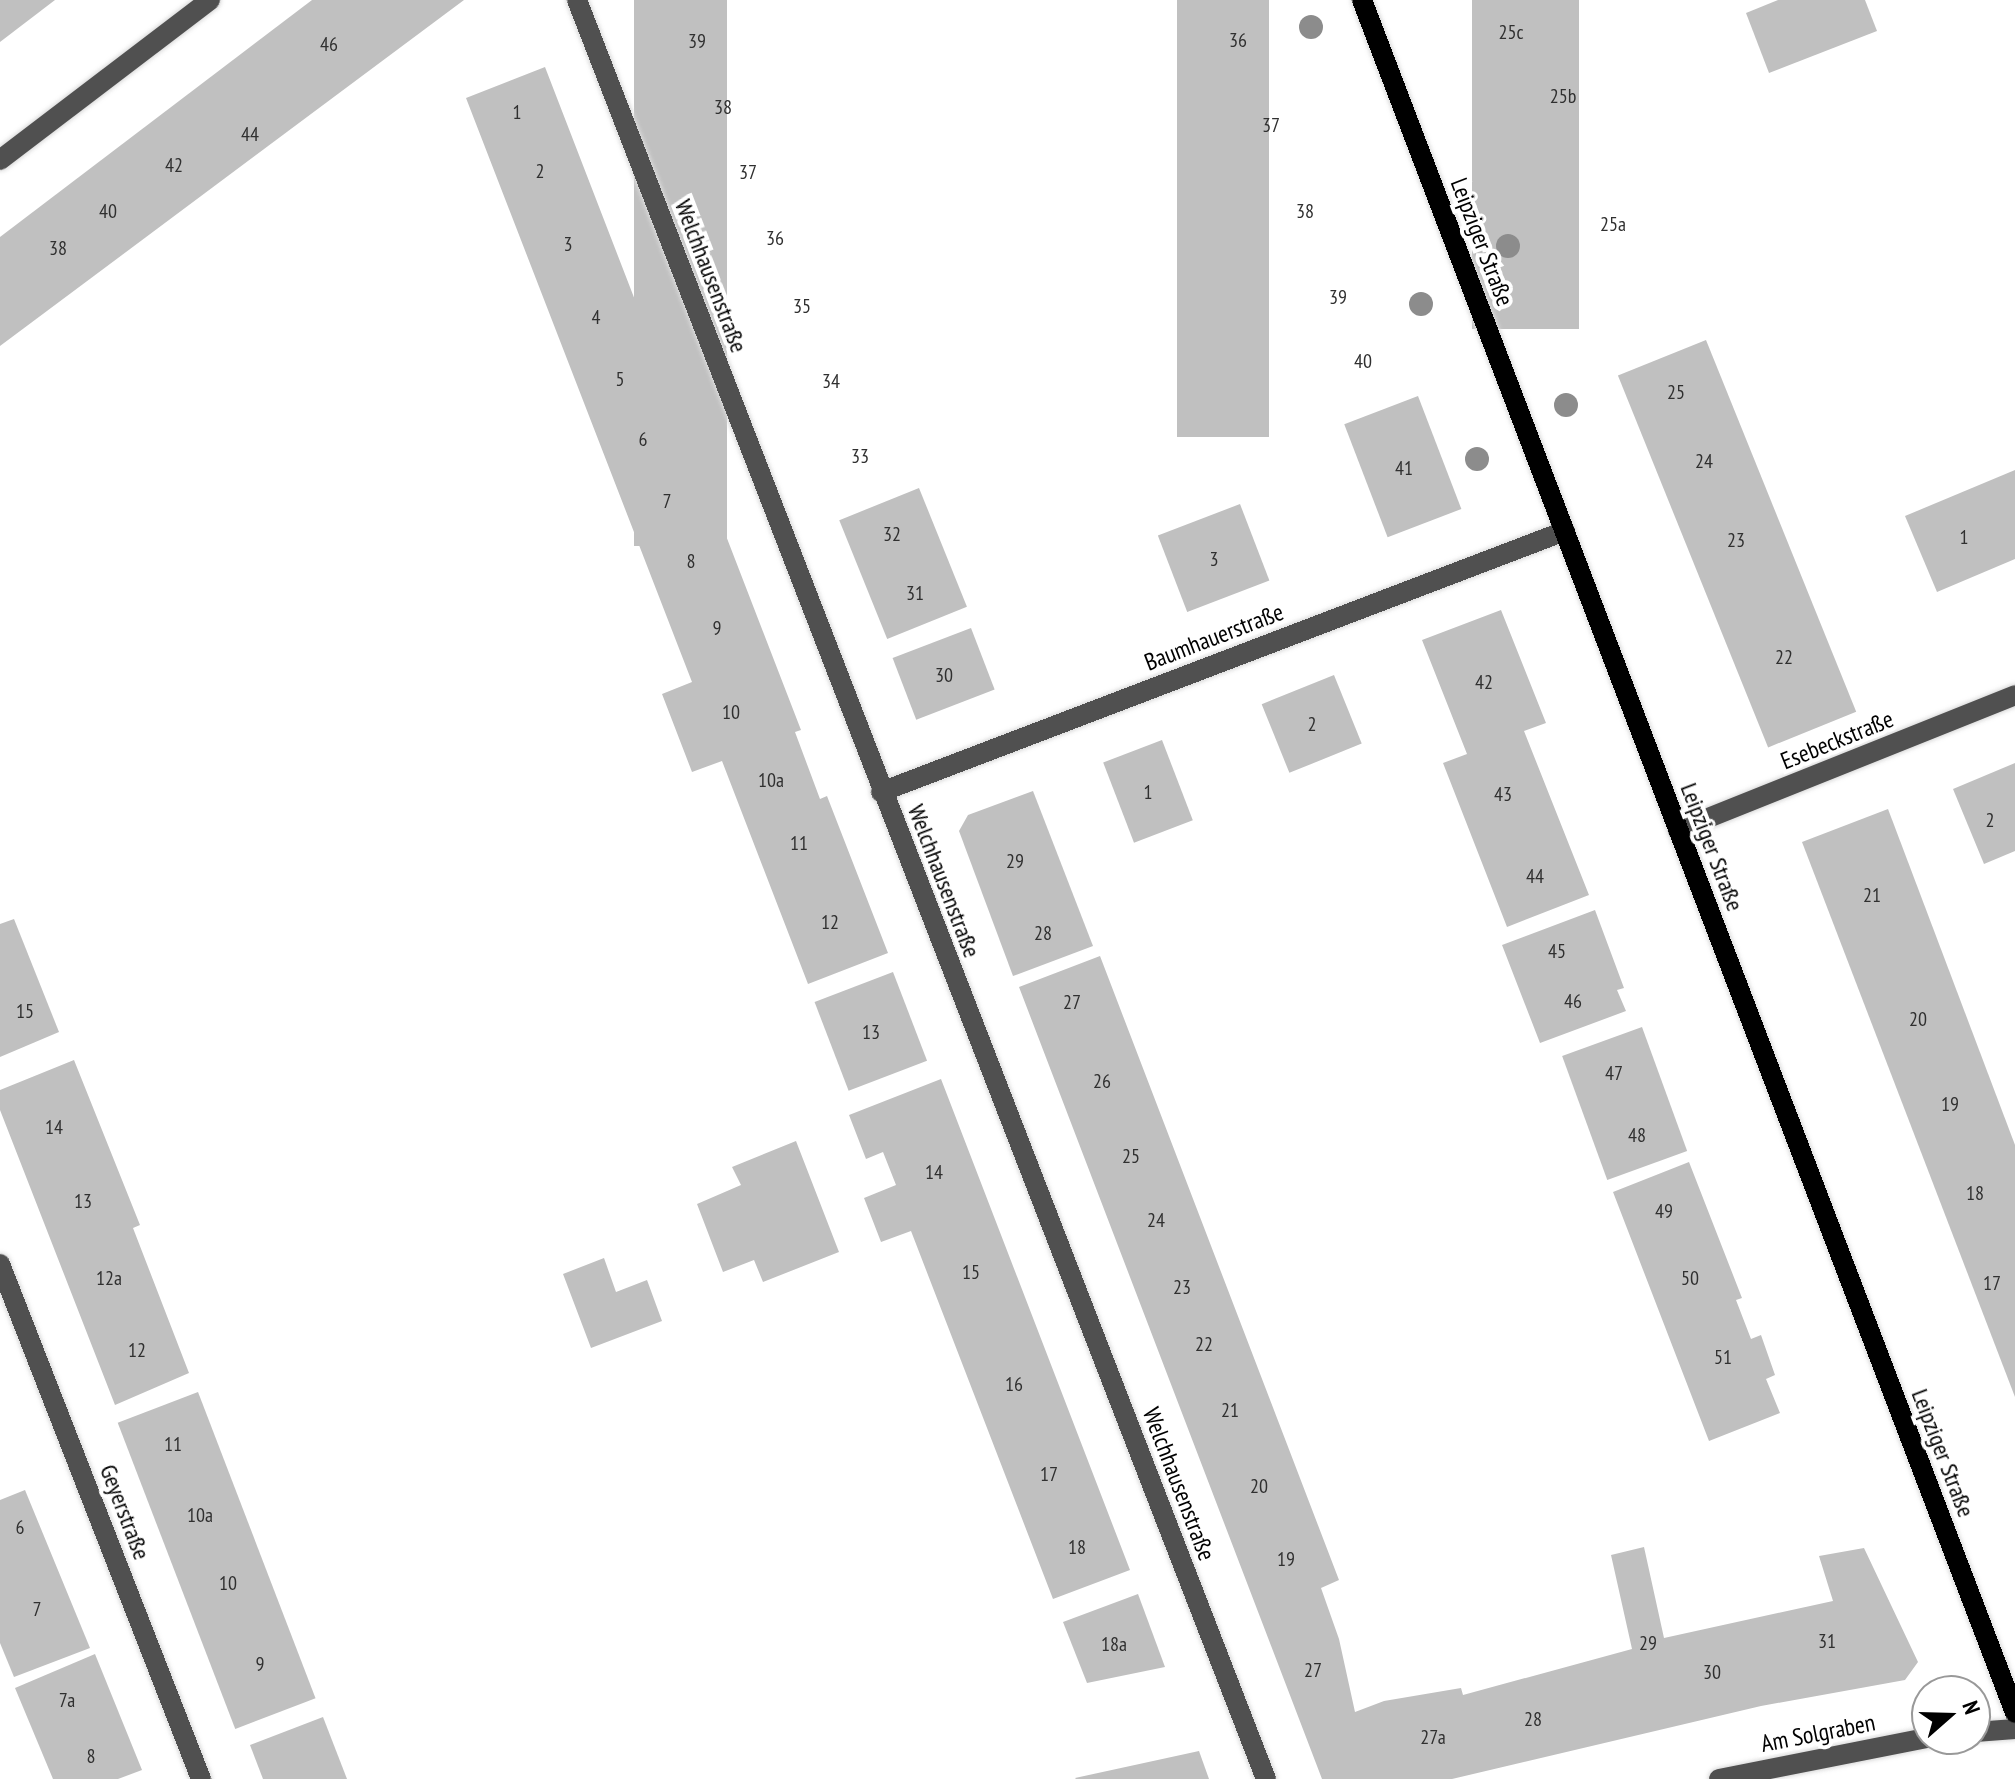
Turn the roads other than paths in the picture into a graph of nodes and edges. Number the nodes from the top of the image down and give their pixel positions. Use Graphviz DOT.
graph roads {
  1 [pos="210,0"];
  2 [pos="577,0"];
  3 [pos="1362,0"];
  4 [pos="0,160"];
  5 [pos="1565,531"];
  6 [pos="2015,695"];
  7 [pos="881,792"];
  8 [pos="1678,830"];
  9 [pos="0,1264"];
  10 [pos="2015,1713"];
  11 [pos="2015,1729"];
  12 [pos="1991,1731"];
  13 [pos="1911,1741"];
  14 [pos="201,1779"];
  15 [pos="1266,1779"];
  16 [pos="1719,1779"];
  1 -- 4 [label="street"];
  2 -- 7 [label="street, Welchhausenstraße"];
  3 -- 5 [label="main road, Leipziger Straße"];
  5 -- 7 [label="street, Baumhauerstraße"];
  5 -- 8 [label="main road, Leipziger Straße"];
  6 -- 8 [label="street, Esebeckstraße"];
  7 -- 15 [label="street, Welchhausenstraße"];
  8 -- 10 [label="main road, Leipziger Straße"];
  9 -- 14 [label="street, Geyerstraße"];
  11 -- 12 [label="street"];
  13 -- 16 [label="street, Am Solgraben"];
}
